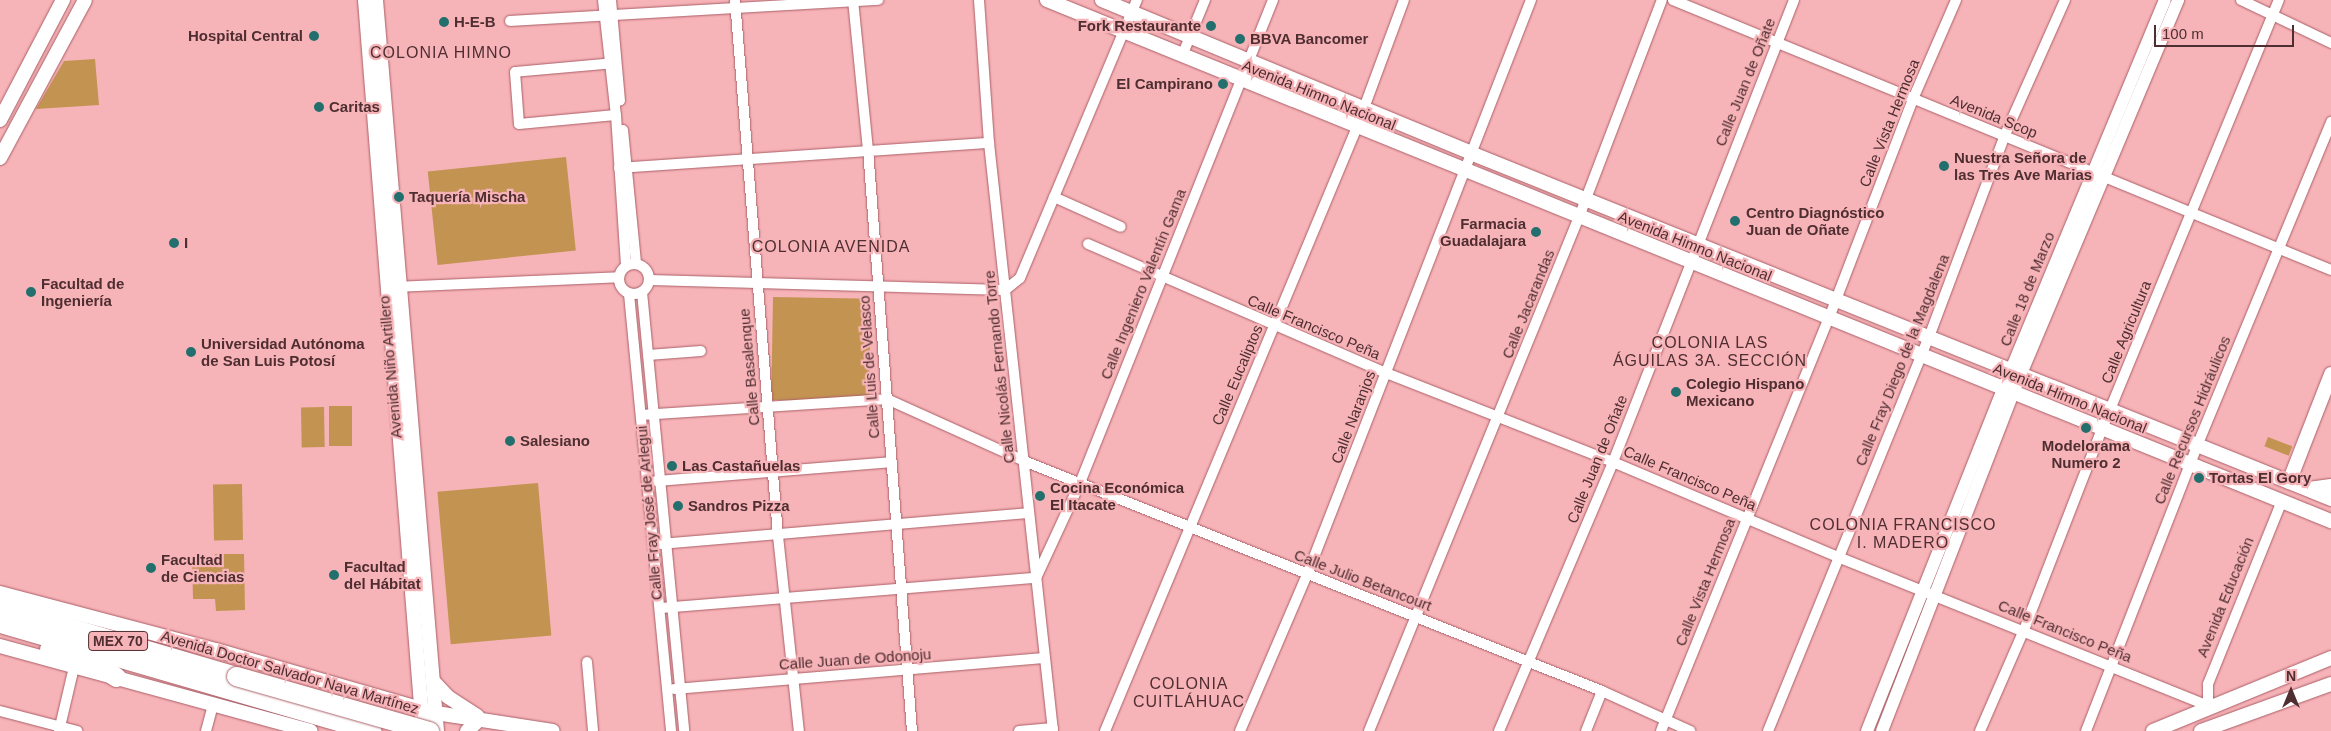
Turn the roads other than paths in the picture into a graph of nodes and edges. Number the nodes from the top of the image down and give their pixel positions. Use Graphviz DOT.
graph roads {
  1 [pos="63,0"];
  2 [pos="85,0"];
  3 [pos="365,0"];
  4 [pos="376,0"];
  5 [pos="603,0"];
  6 [pos="611,0"];
  7 [pos="878,0"];
  8 [pos="978,0"];
  9 [pos="1048,0"];
  10 [pos="1102,0"];
  11 [pos="1205,0"];
  12 [pos="1273,0"];
  13 [pos="1404,0"];
  14 [pos="1531,0"];
  15 [pos="1662,0"];
  16 [pos="1673,0"];
  17 [pos="1794,0"];
  18 [pos="1956,0"];
  19 [pos="2065,0"];
  20 [pos="2165,0"];
  21 [pos="2178,0"];
  22 [pos="2241,0"];
  23 [pos="2279,0"];
  24 [pos="853,1"];
  25 [pos="736,4"];
  26 [pos="1134,6"];
  27 [pos="608,14"];
  28 [pos="2273,15"];
  29 [pos="510,21"];
  30 [pos="1124,31"];
  31 [pos="1190,36"];
  32 [pos="2331,43"];
  33 [pos="1775,44"];
  34 [pos="1182,56"];
  35 [pos="1250,61"];
  36 [pos="612,63"];
  37 [pos="1242,81"];
  38 [pos="1913,99"];
  39 [pos="1364,107"];
  40 [pos="616,115"];
  41 [pos="0,120"];
  42 [pos="2331,122"];
  43 [pos="1357,128"];
  44 [pos="2004,137"];
  45 [pos="989,142"];
  46 [pos="868,150"];
  47 [pos="1473,154"];
  48 [pos="0,158"];
  49 [pos="747,158"];
  50 [pos="623,168"];
  51 [pos="1466,172"];
  52 [pos="2097,175"];
  53 [pos="1054,197"];
  54 [pos="1587,197"];
  55 [pos="2190,212"];
  56 [pos="1580,217"];
  57 [pos="1121,227"];
  58 [pos="1697,242"];
  59 [pos="1088,244"];
  60 [pos="2277,249"];
  61 [pos="1690,262"];
  62 [pos="631,264"];
  63 [pos="2331,270"];
  64 [pos="619,277"];
  65 [pos="1160,278"];
  66 [pos="650,280"];
  67 [pos="758,284"];
  68 [pos="394,287"];
  69 [pos="878,287"];
  70 [pos="1005,290"];
  71 [pos="642,292"];
  72 [pos="629,294"];
  73 [pos="1836,299"];
  74 [pos="1829,318"];
  75 [pos="1274,326"];
  76 [pos="1929,337"];
  77 [pos="701,352"];
  78 [pos="648,355"];
  79 [pos="1920,355"];
  80 [pos="2016,373"];
  81 [pos="1386,374"];
  82 [pos="2331,374"];
  83 [pos="2008,391"];
  84 [pos="887,399"];
  85 [pos="767,406"];
  86 [pos="2110,412"];
  87 [pos="642,414"];
  88 [pos="655,414"];
  89 [pos="1499,418"];
  90 [pos="2102,429"];
  91 [pos="2198,446"];
  92 [pos="1024,461"];
  93 [pos="891,462"];
  94 [pos="1613,462"];
  95 [pos="2190,464"];
  96 [pos="774,471"];
  97 [pos="660,481"];
  98 [pos="648,482"];
  99 [pos="1080,482"];
  100 [pos="2289,482"];
  101 [pos="2331,486"];
  102 [pos="2308,490"];
  103 [pos="2331,499"];
  104 [pos="2282,501"];
  105 [pos="1028,513"];
  106 [pos="1748,518"];
  107 [pos="2331,521"];
  108 [pos="897,524"];
  109 [pos="1192,527"];
  110 [pos="778,536"];
  111 [pos="655,544"];
  112 [pos="666,544"];
  113 [pos="1838,558"];
  114 [pos="1307,575"];
  115 [pos="1036,578"];
  116 [pos="902,588"];
  117 [pos="0,593"];
  118 [pos="1932,593"];
  119 [pos="785,598"];
  120 [pos="0,607"];
  121 [pos="672,607"];
  122 [pos="661,608"];
  123 [pos="1417,617"];
  124 [pos="0,623"];
  125 [pos="2024,630"];
  126 [pos="0,633"];
  127 [pos="0,646"];
  128 [pos="1045,658"];
  129 [pos="2331,658"];
  130 [pos="1528,661"];
  131 [pos="587,662"];
  132 [pos="74,667"];
  133 [pos="2113,667"];
  134 [pos="908,670"];
  135 [pos="116,677"];
  136 [pos="793,678"];
  137 [pos="426,681"];
  138 [pos="235,684"];
  139 [pos="2331,684"];
  140 [pos="680,688"];
  141 [pos="668,689"];
  142 [pos="1602,691"];
  143 [pos="377,696"];
  144 [pos="395,701"];
  145 [pos="213,704"];
  146 [pos="2208,706"];
  147 [pos="422,709"];
  148 [pos="0,711"];
  149 [pos="436,713"];
  150 [pos="482,720"];
  151 [pos="1665,720"];
  152 [pos="59,729"];
  153 [pos="1053,729"];
  154 [pos="303,730"];
  155 [pos="77,731"];
  156 [pos="206,731"];
  157 [pos="372,731"];
  158 [pos="388,731"];
  159 [pos="422,731"];
  160 [pos="429,731"];
  161 [pos="437,731"];
  162 [pos="467,731"];
  163 [pos="553,731"];
  164 [pos="592,731"];
  165 [pos="671,731"];
  166 [pos="684,731"];
  167 [pos="799,731"];
  168 [pos="912,731"];
  169 [pos="1019,731"];
  170 [pos="1105,731"];
  171 [pos="1240,731"];
  172 [pos="1369,731"];
  173 [pos="1499,731"];
  174 [pos="1586,731"];
  175 [pos="1661,731"];
  176 [pos="1690,731"];
  177 [pos="1768,731"];
  178 [pos="1867,731"];
  179 [pos="1882,731"];
  180 [pos="1980,731"];
  181 [pos="2086,731"];
  182 [pos="2152,731"];
  183 [pos="2201,731"];
  1 -- 41 [label="main road"];
  2 -- 48 [label="main road"];
  3 -- 68 [label="main road, Avenida Niño Artillero"];
  4 -- 68 [label="main road, Avenida Niño Artillero"];
  5 -- 27 [label="street"];
  6 -- 27 [label="street"];
  7 -- 24 [label="street"];
  8 -- 45 [label="street, Calle Nicolás Fernando Torre"];
  9 -- 30 [label="main road, Avenida Himno Nacional"];
  10 -- 26 [label="main road, Avenida Himno Nacional"];
  11 -- 31 [label="street"];
  12 -- 35 [label="street, Calle Ingeniero Valentín Gama"];
  13 -- 39 [label="street, Calle Eucaliptos"];
  14 -- 47 [label="street, Calle Naranjos"];
  15 -- 54 [label="street, Calle Jacarandas"];
  16 -- 33 [label="street, Avenida Scop"];
  17 -- 33 [label="street, Calle Juan de Oñate"];
  18 -- 38 [label="street, Calle Vista Hermosa"];
  19 -- 44 [label="street, Calle Fray Diego de la Magdalena"];
  20 -- 52 [label="street, Calle 18 de Marzo"];
  21 -- 52 [label="street, Calle 18 de Marzo"];
  22 -- 28 [label="street"];
  23 -- 28 [label="street, Calle Agricultura"];
  24 -- 25 [label="street"];
  24 -- 46 [label="street, Calle Luis de Velasco"];
  25 -- 27 [label="street"];
  25 -- 49 [label="street, Calle Basalenque"];
  26 -- 30 [label="street"];
  26 -- 31 [label="main road, Avenida Himno Nacional"];
  27 -- 29 [label="street"];
  27 -- 36 [label="street"];
  28 -- 32 [label="street"];
  28 -- 55 [label="street, Calle Agricultura"];
  30 -- 34 [label="main road, Avenida Himno Nacional"];
  30 -- 53 [label="street"];
  31 -- 34 [label="street"];
  31 -- 35 [label="main road, Avenida Himno Nacional"];
  33 -- 38 [label="street, Avenida Scop"];
  33 -- 58 [label="street, Calle Juan de Oñate"];
  34 -- 37 [label="main road, Avenida Himno Nacional"];
  35 -- 37 [label="street, Calle Ingeniero Valentín Gama"];
  35 -- 39 [label="main road, Avenida Himno Nacional"];
  36 -- 40 [label="street"];
  36 -- 40 [label="street"];
  36 -- 50 [label="street"];
  37 -- 43 [label="main road, Avenida Himno Nacional"];
  37 -- 65 [label="street, Calle Ingeniero Valentín Gama"];
  38 -- 44 [label="street, Avenida Scop"];
  38 -- 73 [label="street, Calle Vista Hermosa"];
  39 -- 43 [label="street, Calle Eucaliptos"];
  39 -- 47 [label="main road, Avenida Himno Nacional"];
  40 -- 50 [label="street"];
  42 -- 60 [label="street, Calle Recursos Hidráulicos"];
  43 -- 51 [label="main road, Avenida Himno Nacional"];
  43 -- 75 [label="street, Calle Eucaliptos"];
  44 -- 52 [label="street, Avenida Scop"];
  44 -- 76 [label="street, Calle Fray Diego de la Magdalena"];
  45 -- 46 [label="street"];
  45 -- 70 [label="street, Calle Nicolás Fernando Torre"];
  46 -- 49 [label="street"];
  46 -- 69 [label="street, Calle Luis de Velasco"];
  47 -- 51 [label="street, Calle Naranjos"];
  47 -- 54 [label="main road, Avenida Himno Nacional"];
  49 -- 50 [label="street"];
  49 -- 67 [label="street, Calle Basalenque"];
  50 -- 62 [label="street"];
  51 -- 56 [label="main road, Avenida Himno Nacional"];
  51 -- 81 [label="street, Calle Naranjos"];
  52 -- 55 [label="street, Avenida Scop"];
  52 -- 80 [label="street, Calle 18 de Marzo"];
  53 -- 57 [label="street"];
  53 -- 70 [label="street"];
  54 -- 56 [label="street, Calle Jacarandas"];
  54 -- 58 [label="main road, Avenida Himno Nacional"];
  55 -- 60 [label="street, Avenida Scop"];
  55 -- 86 [label="street, Calle Agricultura"];
  56 -- 61 [label="main road, Avenida Himno Nacional"];
  56 -- 89 [label="street, Calle Jacarandas"];
  58 -- 61 [label="street, Calle Juan de Oñate"];
  58 -- 73 [label="main road, Avenida Himno Nacional"];
  59 -- 65 [label="street, Calle Francisco Peña"];
  60 -- 63 [label="street, Avenida Scop"];
  60 -- 91 [label="street, Calle Recursos Hidráulicos"];
  61 -- 74 [label="main road, Avenida Himno Nacional"];
  61 -- 94 [label="street, Calle Juan de Oñate"];
  62 -- 64 [label="street"];
  62 -- 66 [label="street"];
  64 -- 68 [label="street"];
  64 -- 72 [label="street"];
  65 -- 75 [label="street, Calle Francisco Peña"];
  65 -- 99 [label="street, Calle Ingeniero Valentín Gama"];
  66 -- 67 [label="street"];
  66 -- 71 [label="street"];
  67 -- 69 [label="street"];
  67 -- 85 [label="street, Calle Basalenque"];
  68 -- 137 [label="main road, Avenida Niño Artillero"];
  69 -- 70 [label="street"];
  69 -- 84 [label="street, Calle Luis de Velasco"];
  70 -- 92 [label="street, Calle Nicolás Fernando Torre"];
  71 -- 72 [label="street"];
  71 -- 78 [label="street, Calle Fray José de Arlegui"];
  72 -- 87 [label="street, Calle Fray José de Arlegui"];
  73 -- 74 [label="street, Calle Vista Hermosa"];
  73 -- 76 [label="main road, Avenida Himno Nacional"];
  74 -- 79 [label="main road, Avenida Himno Nacional"];
  74 -- 106 [label="street, Calle Vista Hermosa"];
  75 -- 81 [label="street, Calle Francisco Peña"];
  75 -- 109 [label="street, Calle Eucaliptos"];
  76 -- 79 [label="street, Calle Fray Diego de la Magdalena"];
  76 -- 80 [label="main road, Avenida Himno Nacional"];
  77 -- 78 [label="street"];
  78 -- 88 [label="street, Calle Fray José de Arlegui"];
  79 -- 83 [label="main road, Avenida Himno Nacional"];
  79 -- 113 [label="street, Calle Fray Diego de la Magdalena"];
  80 -- 83 [label="street, Calle 18 de Marzo"];
  80 -- 86 [label="main road, Avenida Himno Nacional"];
  81 -- 89 [label="street, Calle Francisco Peña"];
  81 -- 114 [label="street, Calle Naranjos"];
  82 -- 100 [label="main road"];
  83 -- 90 [label="main road, Avenida Himno Nacional"];
  83 -- 118 [label="street, Calle 18 de Marzo"];
  84 -- 85 [label="street"];
  84 -- 92 [label="street, Calle Julio Betancourt"];
  84 -- 93 [label="street, Calle Luis de Velasco"];
  85 -- 88 [label="street"];
  85 -- 96 [label="street, Calle Basalenque"];
  86 -- 90 [label="street, Calle Agricultura"];
  86 -- 91 [label="main road, Avenida Himno Nacional"];
  87 -- 88 [label="street"];
  87 -- 98 [label="street, Calle Fray José de Arlegui"];
  88 -- 97 [label="street, Calle Fray José de Arlegui"];
  89 -- 94 [label="street, Calle Francisco Peña"];
  89 -- 123 [label="street, Calle Jacarandas"];
  90 -- 95 [label="main road, Avenida Himno Nacional"];
  90 -- 125 [label="street, Calle Agricultura"];
  91 -- 95 [label="street, Calle Recursos Hidráulicos"];
  91 -- 100 [label="main road, Avenida Himno Nacional"];
  92 -- 99 [label="street, Calle Julio Betancourt"];
  92 -- 105 [label="street, Calle Nicolás Fernando Torre"];
  93 -- 96 [label="street"];
  93 -- 108 [label="street, Calle Luis de Velasco"];
  94 -- 106 [label="street, Calle Francisco Peña"];
  94 -- 130 [label="street, Calle Juan de Oñate"];
  95 -- 104 [label="main road, Avenida Himno Nacional"];
  95 -- 133 [label="street, Calle Recursos Hidráulicos"];
  96 -- 97 [label="street"];
  96 -- 110 [label="street, Calle Basalenque"];
  97 -- 98 [label="street"];
  97 -- 112 [label="street, Calle Fray José de Arlegui"];
  98 -- 111 [label="street, Calle Fray José de Arlegui"];
  99 -- 109 [label="street, Calle Julio Betancourt"];
  99 -- 115 [label="street, Calle Ingeniero Valentín Gama"];
  100 -- 102 [label="main road, Avenida Himno Nacional"];
  101 -- 102 [label="main road"];
  102 -- 103 [label="main road, Avenida Himno Nacional"];
  104 -- 107 [label="main road, Avenida Himno Nacional"];
  104 -- 146 [label="street, Avenida Educación"];
  105 -- 108 [label="street"];
  105 -- 115 [label="street, Calle Nicolás Fernando Torre"];
  106 -- 113 [label="street, Calle Francisco Peña"];
  106 -- 151 [label="street, Calle Vista Hermosa"];
  108 -- 110 [label="street"];
  108 -- 116 [label="street, Calle Luis de Velasco"];
  109 -- 114 [label="street, Calle Julio Betancourt"];
  109 -- 170 [label="street, Calle Eucaliptos"];
  110 -- 112 [label="street"];
  110 -- 119 [label="street, Calle Basalenque"];
  111 -- 112 [label="street"];
  111 -- 122 [label="street, Calle Fray José de Arlegui"];
  112 -- 121 [label="street, Calle Fray José de Arlegui"];
  113 -- 118 [label="street, Calle Francisco Peña"];
  113 -- 177 [label="street, Calle Fray Diego de la Magdalena"];
  114 -- 123 [label="street, Calle Julio Betancourt"];
  114 -- 171 [label="street, Calle Naranjos"];
  115 -- 116 [label="street"];
  115 -- 128 [label="street, Calle Nicolás Fernando Torre"];
  116 -- 119 [label="street"];
  116 -- 134 [label="street, Calle Luis de Velasco"];
  117 -- 143 [label="main road, Avenida Doctor Salvador Nava Martínez"];
  118 -- 125 [label="street, Calle Francisco Peña"];
  118 -- 178 [label="street, Calle 18 de Marzo"];
  118 -- 179 [label="street, Calle 18 de Marzo"];
  119 -- 121 [label="street"];
  119 -- 136 [label="street, Calle Basalenque"];
  120 -- 138 [label="highway, Avenida Doctor Salvador Nava Martínez / MEX 70"];
  121 -- 122 [label="street"];
  121 -- 140 [label="street, Calle Fray José de Arlegui"];
  122 -- 141 [label="street, Calle Fray José de Arlegui"];
  123 -- 130 [label="street, Calle Julio Betancourt"];
  123 -- 172 [label="street, Calle Jacarandas"];
  124 -- 138 [label="highway, Avenida Doctor Salvador Nava Martínez / MEX 70"];
  125 -- 133 [label="street, Calle Francisco Peña"];
  125 -- 180 [label="street, Calle Agricultura"];
  126 -- 135 [label="highway"];
  127 -- 132 [label="main road"];
  128 -- 134 [label="street, Calle Juan de Odonoju"];
  128 -- 153 [label="street, Calle Nicolás Fernando Torre"];
  129 -- 146 [label="main road"];
  130 -- 142 [label="street, Calle Julio Betancourt"];
  130 -- 173 [label="street, Calle Juan de Oñate"];
  131 -- 164 [label="street"];
  132 -- 135 [label="main road"];
  132 -- 152 [label="street"];
  133 -- 146 [label="street, Calle Francisco Peña"];
  133 -- 181 [label="street, Calle Recursos Hidráulicos"];
  134 -- 136 [label="street, Calle Juan de Odonoju"];
  134 -- 168 [label="street, Calle Luis de Velasco"];
  135 -- 145 [label="main road"];
  136 -- 140 [label="street, Calle Juan de Odonoju"];
  136 -- 167 [label="street, Calle Basalenque"];
  137 -- 144 [label="main road"];
  137 -- 147 [label="main road, Avenida Niño Artillero"];
  137 -- 149 [label="main road, Avenida Niño Artillero"];
  137 -- 150 [label="main road"];
  138 -- 157 [label="highway, Avenida Doctor Salvador Nava Martínez / MEX 70"];
  138 -- 160 [label="highway, Avenida Doctor Salvador Nava Martínez / MEX 70, bridge"];
  139 -- 183 [label="main road"];
  140 -- 141 [label="street, Calle Juan de Odonoju"];
  140 -- 166 [label="street, Calle Fray José de Arlegui"];
  141 -- 165 [label="street, Calle Fray José de Arlegui"];
  142 -- 151 [label="street, Calle Julio Betancourt"];
  142 -- 174 [label="street"];
  143 -- 144 [label="main road, Avenida Doctor Salvador Nava Martínez"];
  143 -- 158 [label="main road"];
  144 -- 147 [label="main road, Avenida Doctor Salvador Nava Martínez"];
  145 -- 154 [label="main road"];
  145 -- 156 [label="street"];
  146 -- 182 [label="main road"];
  147 -- 149 [label="main road, Avenida Doctor Salvador Nava Martínez"];
  147 -- 159 [label="main road, Avenida Niño Artillero"];
  148 -- 152 [label="street"];
  149 -- 150 [label="main road, Avenida Doctor Salvador Nava Martínez"];
  149 -- 161 [label="main road, Avenida Niño Artillero"];
  150 -- 162 [label="main road"];
  150 -- 163 [label="main road, Avenida Doctor Salvador Nava Martínez"];
  151 -- 175 [label="street, Calle Vista Hermosa"];
  151 -- 176 [label="street, Calle Julio Betancourt"];
  152 -- 155 [label="street"];
  153 -- 169 [label="street"];
}
